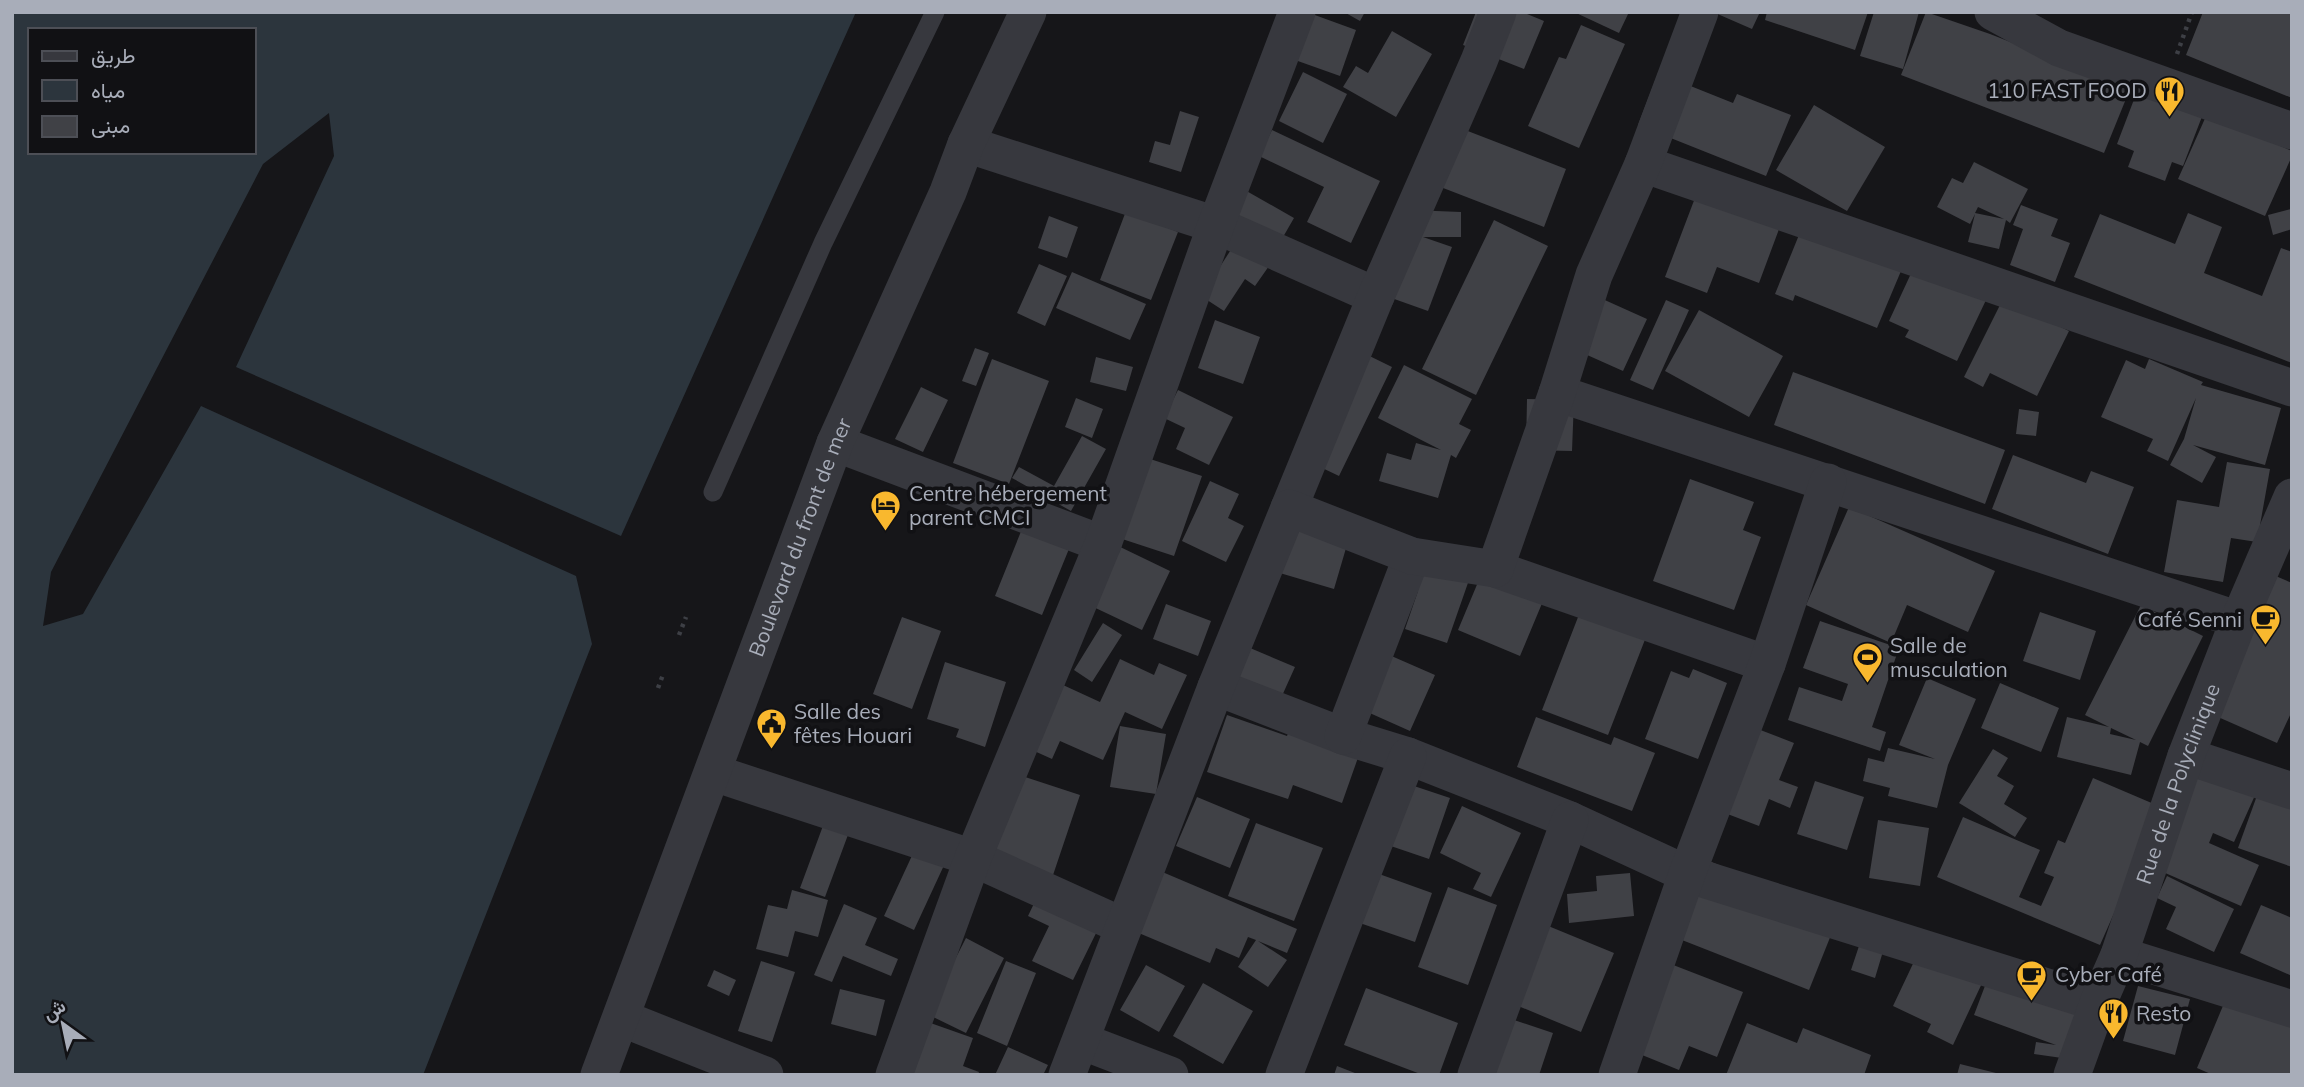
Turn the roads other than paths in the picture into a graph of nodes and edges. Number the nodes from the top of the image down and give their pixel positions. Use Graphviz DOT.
graph roads {
  1 [pos="935,12"];
  2 [pos="1028,12"];
  3 [pos="1297,12"];
  4 [pos="1498,12"];
  5 [pos="1700,12"];
  6 [pos="1993,12"];
  7 [pos="2292,131"];
  8 [pos="966,144"];
  9 [pos="1643,164"];
  10 [pos="1216,225"];
  11 [pos="1376,296"];
  12 [pos="2292,388"];
  13 [pos="1558,393"];
  14 [pos="835,443"];
  15 [pos="1828,482"];
  16 [pos="713,492"];
  17 [pos="2292,497"];
  18 [pos="1289,508"];
  19 [pos="1103,544"];
  20 [pos="1412,555"];
  21 [pos="1495,569"];
  22 [pos="2239,620"];
  23 [pos="1768,664"];
  24 [pos="1216,687"];
  25 [pos="1343,736"];
  26 [pos="1408,756"];
  27 [pos="2186,756"];
  28 [pos="714,773"];
  29 [pos="2292,791"];
  30 [pos="1570,820"];
  31 [pos="973,858"];
  32 [pos="1687,874"];
  33 [pos="1123,926"];
  34 [pos="2119,955"];
  35 [pos="2098,1003"];
  36 [pos="2292,1009"];
  37 [pos="621,1018"];
  38 [pos="1081,1041"];
  39 [pos="1628,1071"];
  40 [pos="599,1075"];
  41 [pos="765,1075"];
  42 [pos="894,1075"];
  43 [pos="1067,1075"];
  44 [pos="1170,1075"];
  45 [pos="1284,1075"];
  46 [pos="1476,1075"];
  47 [pos="2072,1075"];
  1 -- 16 [label="lane"];
  2 -- 8 [label="street, Boulevard du front de mer"];
  3 -- 10 [label="street"];
  4 -- 11 [label="street"];
  5 -- 9 [label="street"];
  6 -- 7 [label="street"];
  8 -- 10 [label="street"];
  8 -- 14 [label="street, Boulevard du front de mer"];
  9 -- 12 [label="street"];
  9 -- 13 [label="street"];
  10 -- 11 [label="street"];
  10 -- 19 [label="street"];
  11 -- 18 [label="street"];
  13 -- 15 [label="street"];
  13 -- 21 [label="street"];
  14 -- 19 [label="street"];
  14 -- 28 [label="street, Boulevard du front de mer"];
  15 -- 22 [label="street"];
  15 -- 23 [label="street"];
  17 -- 22 [label="street, Rue de la Polyclinique"];
  18 -- 20 [label="street"];
  18 -- 24 [label="street"];
  19 -- 31 [label="street"];
  20 -- 21 [label="street"];
  20 -- 25 [label="street"];
  21 -- 23 [label="street"];
  22 -- 27 [label="street, Rue de la Polyclinique"];
  23 -- 32 [label="street"];
  24 -- 25 [label="street"];
  24 -- 33 [label="street"];
  25 -- 26 [label="street"];
  26 -- 30 [label="street"];
  26 -- 45 [label="street"];
  27 -- 29 [label="street"];
  27 -- 34 [label="street, Rue de la Polyclinique"];
  28 -- 31 [label="street"];
  28 -- 37 [label="street, Boulevard du front de mer"];
  30 -- 32 [label="street"];
  30 -- 46 [label="street"];
  31 -- 33 [label="street"];
  31 -- 42 [label="street"];
  32 -- 35 [label="street"];
  32 -- 39 [label="street"];
  33 -- 38 [label="street"];
  34 -- 35 [label="street, Rue de la Polyclinique"];
  34 -- 36 [label="street"];
  35 -- 47 [label="street, Rue de la Polyclinique"];
  37 -- 40 [label="street, Boulevard du front de mer"];
  37 -- 41 [label="street"];
  38 -- 43 [label="street"];
  38 -- 44 [label="street"];
}
